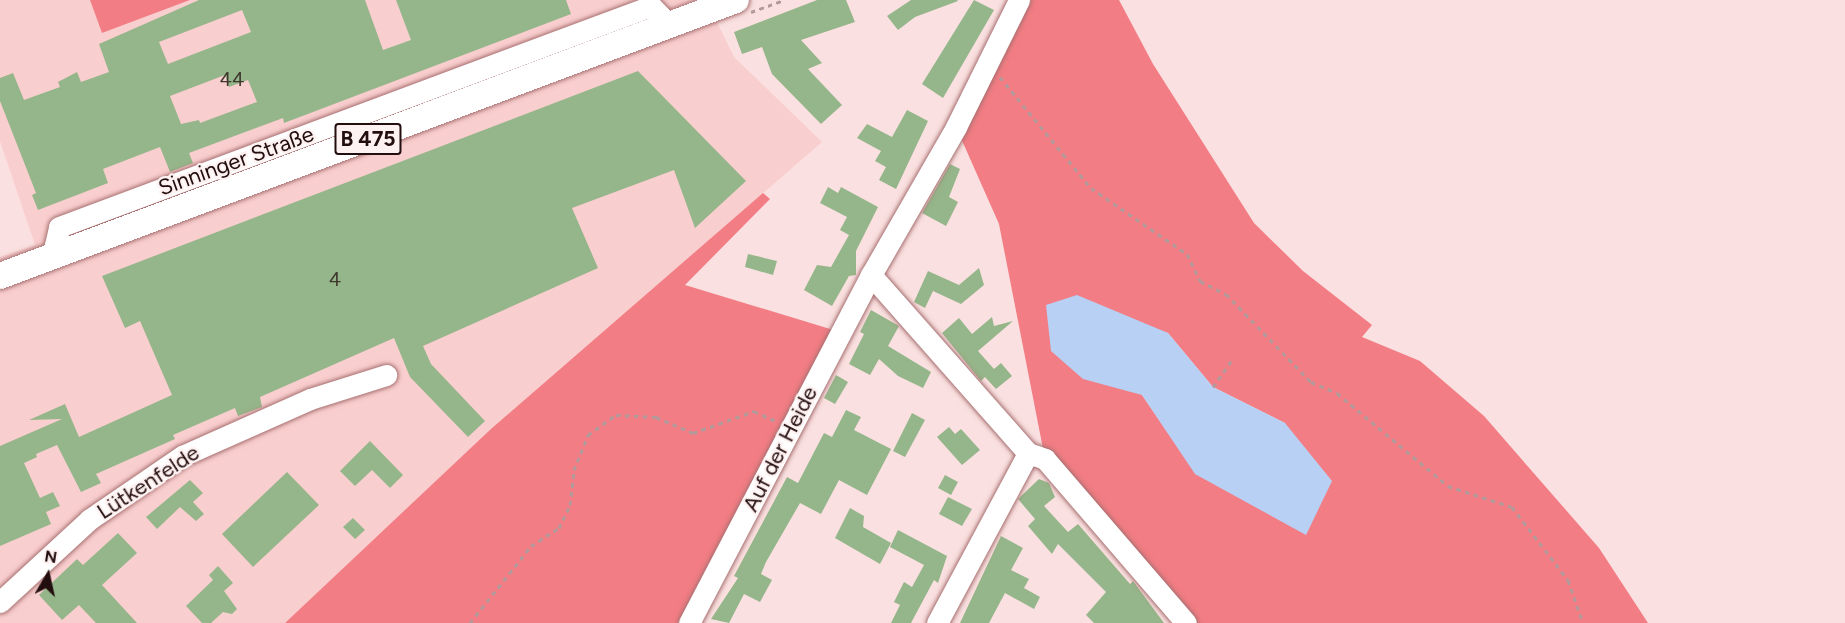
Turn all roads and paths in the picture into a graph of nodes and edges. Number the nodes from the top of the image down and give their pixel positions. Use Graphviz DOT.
graph roads {
  1 [pos="736,0"];
  2 [pos="1019,0"];
  3 [pos="986,66"];
  4 [pos="871,275"];
  5 [pos="0,276"];
  6 [pos="1231,362"];
  7 [pos="386,375"];
  8 [pos="1213,387"];
  9 [pos="790,428"];
  10 [pos="1028,453"];
  11 [pos="0,602"];
  12 [pos="470,623"];
  13 [pos="689,623"];
  14 [pos="938,623"];
  15 [pos="1186,623"];
  16 [pos="1583,623"];
  1 -- 5 [label="main road, Sinninger Straße / B 475"];
  2 -- 3 [label="street, Auf der Heide"];
  3 -- 4 [label="street, Auf der Heide"];
  3 -- 16 [label="path"];
  4 -- 9 [label="street, Auf der Heide"];
  4 -- 10 [label="street"];
  6 -- 8 [label="path"];
  7 -- 11 [label="street, Lütkenfelde"];
  9 -- 12 [label="path"];
  9 -- 13 [label="street, Auf der Heide"];
  10 -- 14 [label="street"];
  10 -- 15 [label="street"];
}
